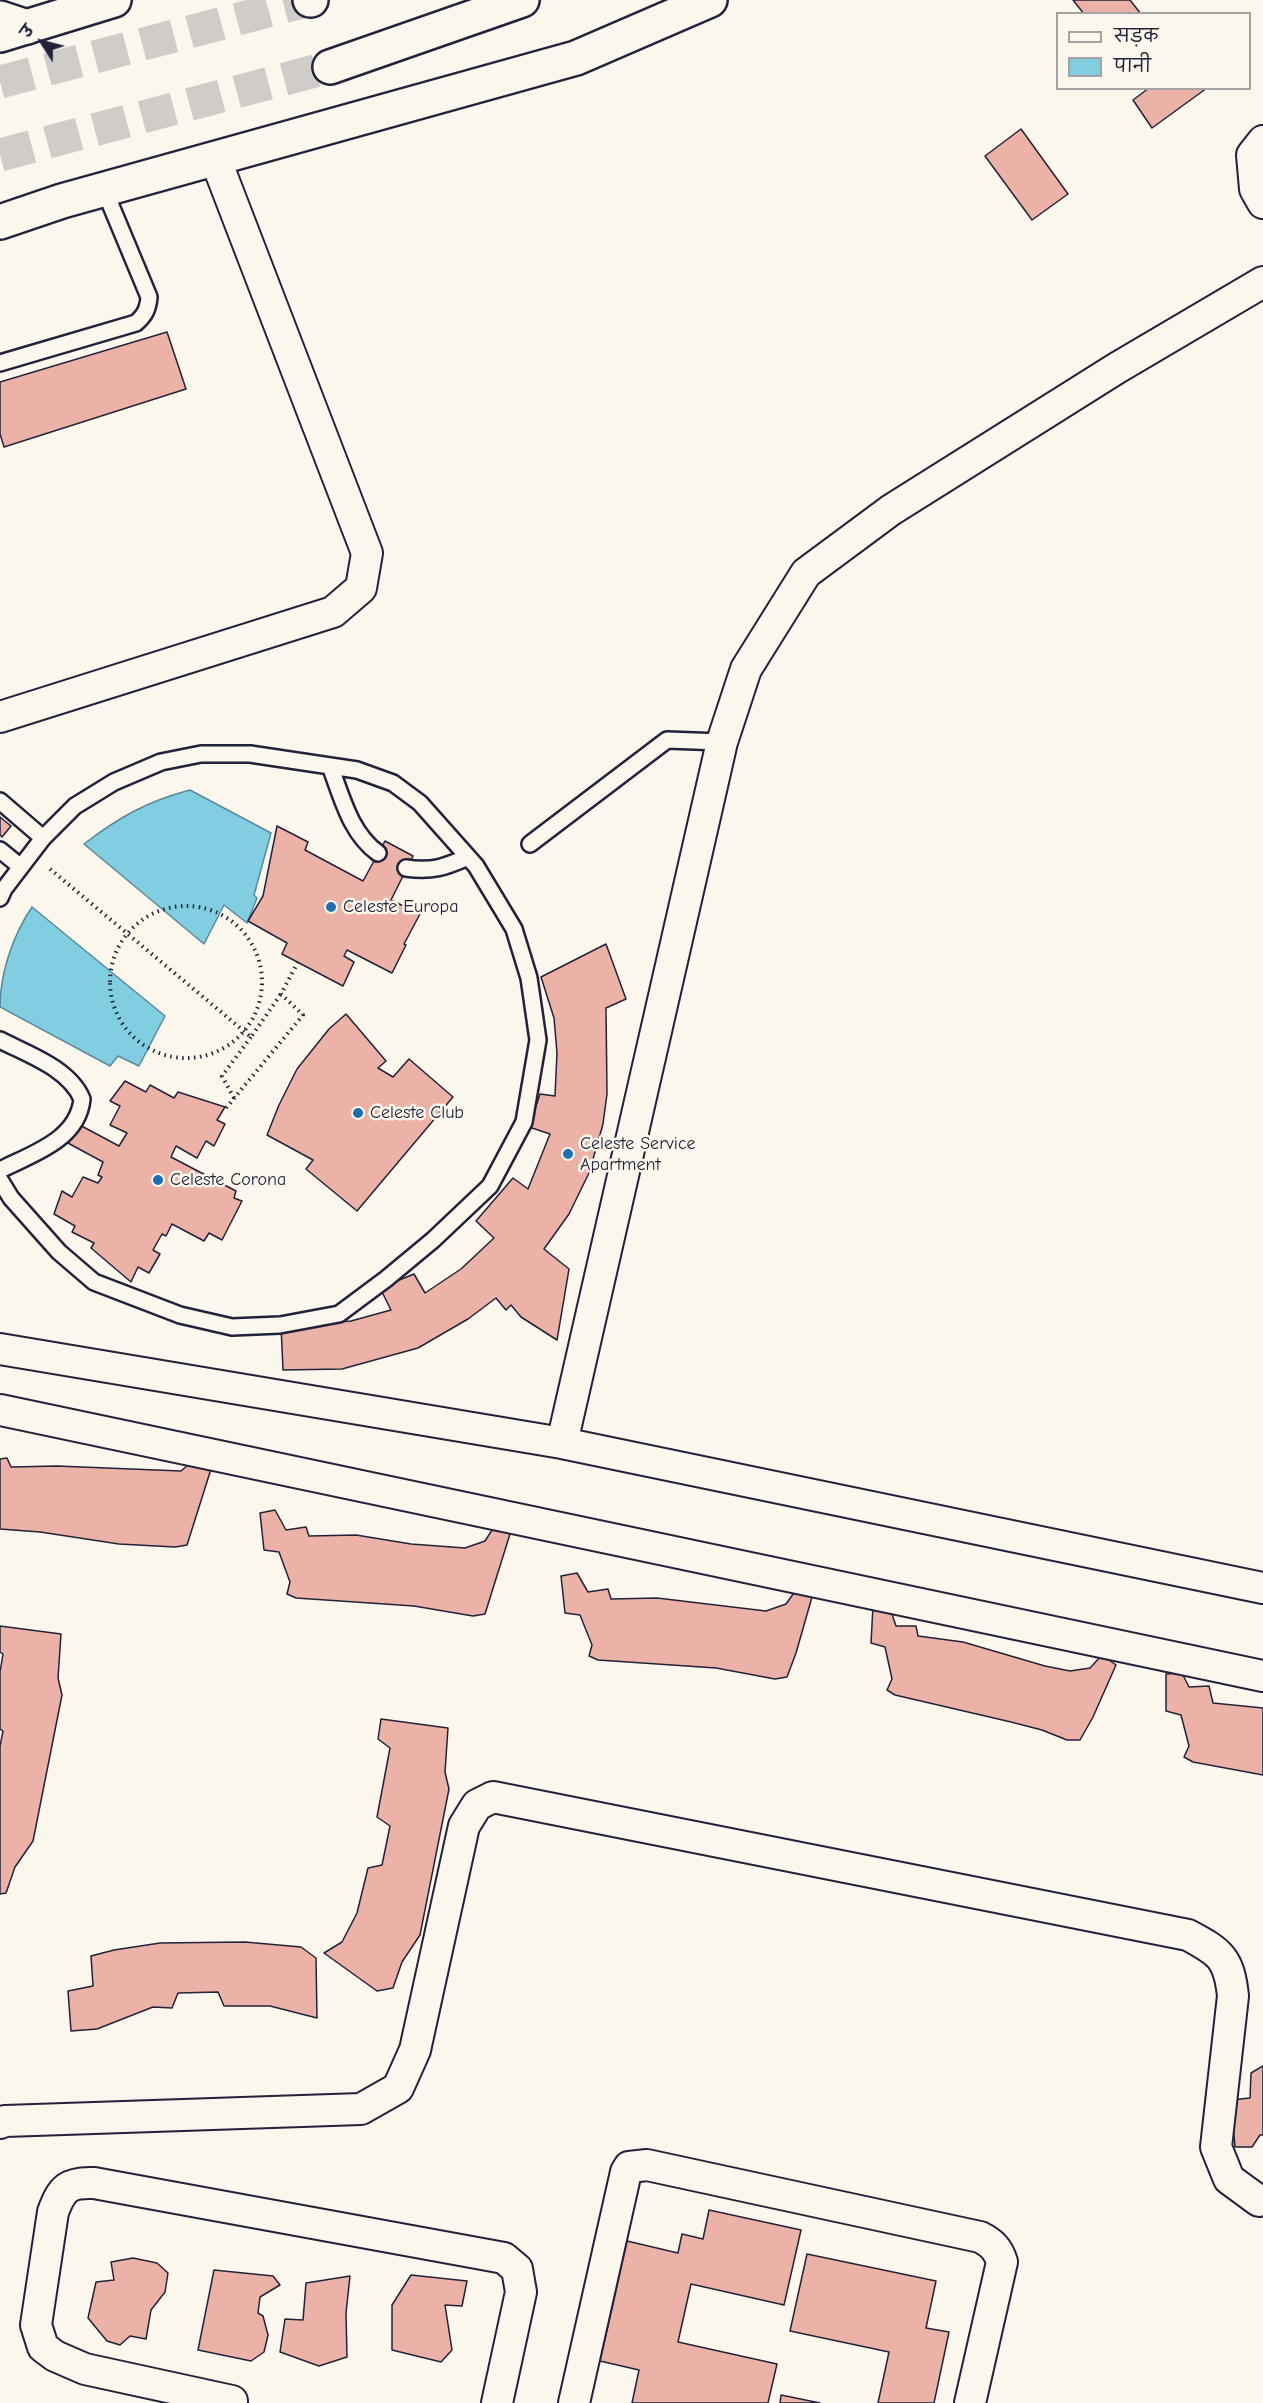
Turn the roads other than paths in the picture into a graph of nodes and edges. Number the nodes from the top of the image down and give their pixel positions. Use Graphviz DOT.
graph roads {
  1 [pos="114,0"];
  2 [pos="522,0"];
  3 [pos="710,0"];
  4 [pos="9,27"];
  5 [pos="330,67"];
  6 [pos="1263,141"];
  7 [pos="215,158"];
  8 [pos="104,189"];
  9 [pos="1263,203"];
  10 [pos="0,222"];
  11 [pos="1263,282"];
  12 [pos="0,363"];
  13 [pos="0,717"];
  14 [pos="722,742"];
  15 [pos="330,766"];
  16 [pos="0,801"];
  17 [pos="43,838"];
  18 [pos="530,844"];
  19 [pos="0,850"];
  20 [pos="378,854"];
  21 [pos="468,857"];
  22 [pos="21,867"];
  23 [pos="406,868"];
  24 [pos="0,898"];
  25 [pos="0,1040"];
  26 [pos="0,1170"];
  27 [pos="0,1180"];
  28 [pos="0,1349"];
  29 [pos="0,1410"];
  30 [pos="562,1443"];
  31 [pos="1263,1588"];
  32 [pos="1263,1676"];
  33 [pos="0,2123"];
  34 [pos="1263,2200"];
  35 [pos="235,2402"];
  36 [pos="497,2403"];
  37 [pos="574,2403"];
  38 [pos="970,2403"];
  1 -- 4 [label="main road"];
  2 -- 5 [label="main road"];
  3 -- 7 [label="main road"];
  6 -- 9 [label="street"];
  7 -- 8 [label="main road"];
  7 -- 13 [label="street"];
  8 -- 10 [label="main road"];
  8 -- 12 [label="lane"];
  11 -- 14 [label="street"];
  14 -- 18 [label="lane"];
  14 -- 30 [label="street"];
  15 -- 17 [label="lane"];
  15 -- 20 [label="lane"];
  15 -- 21 [label="lane"];
  16 -- 17 [label="lane"];
  17 -- 22 [label="lane"];
  19 -- 22 [label="lane"];
  21 -- 23 [label="lane"];
  21 -- 27 [label="lane"];
  22 -- 24 [label="lane"];
  25 -- 26 [label="lane"];
  28 -- 30 [label="street"];
  29 -- 32 [label="street"];
  30 -- 31 [label="street"];
  33 -- 34 [label="street"];
  35 -- 36 [label="street"];
  37 -- 38 [label="street"];
}
